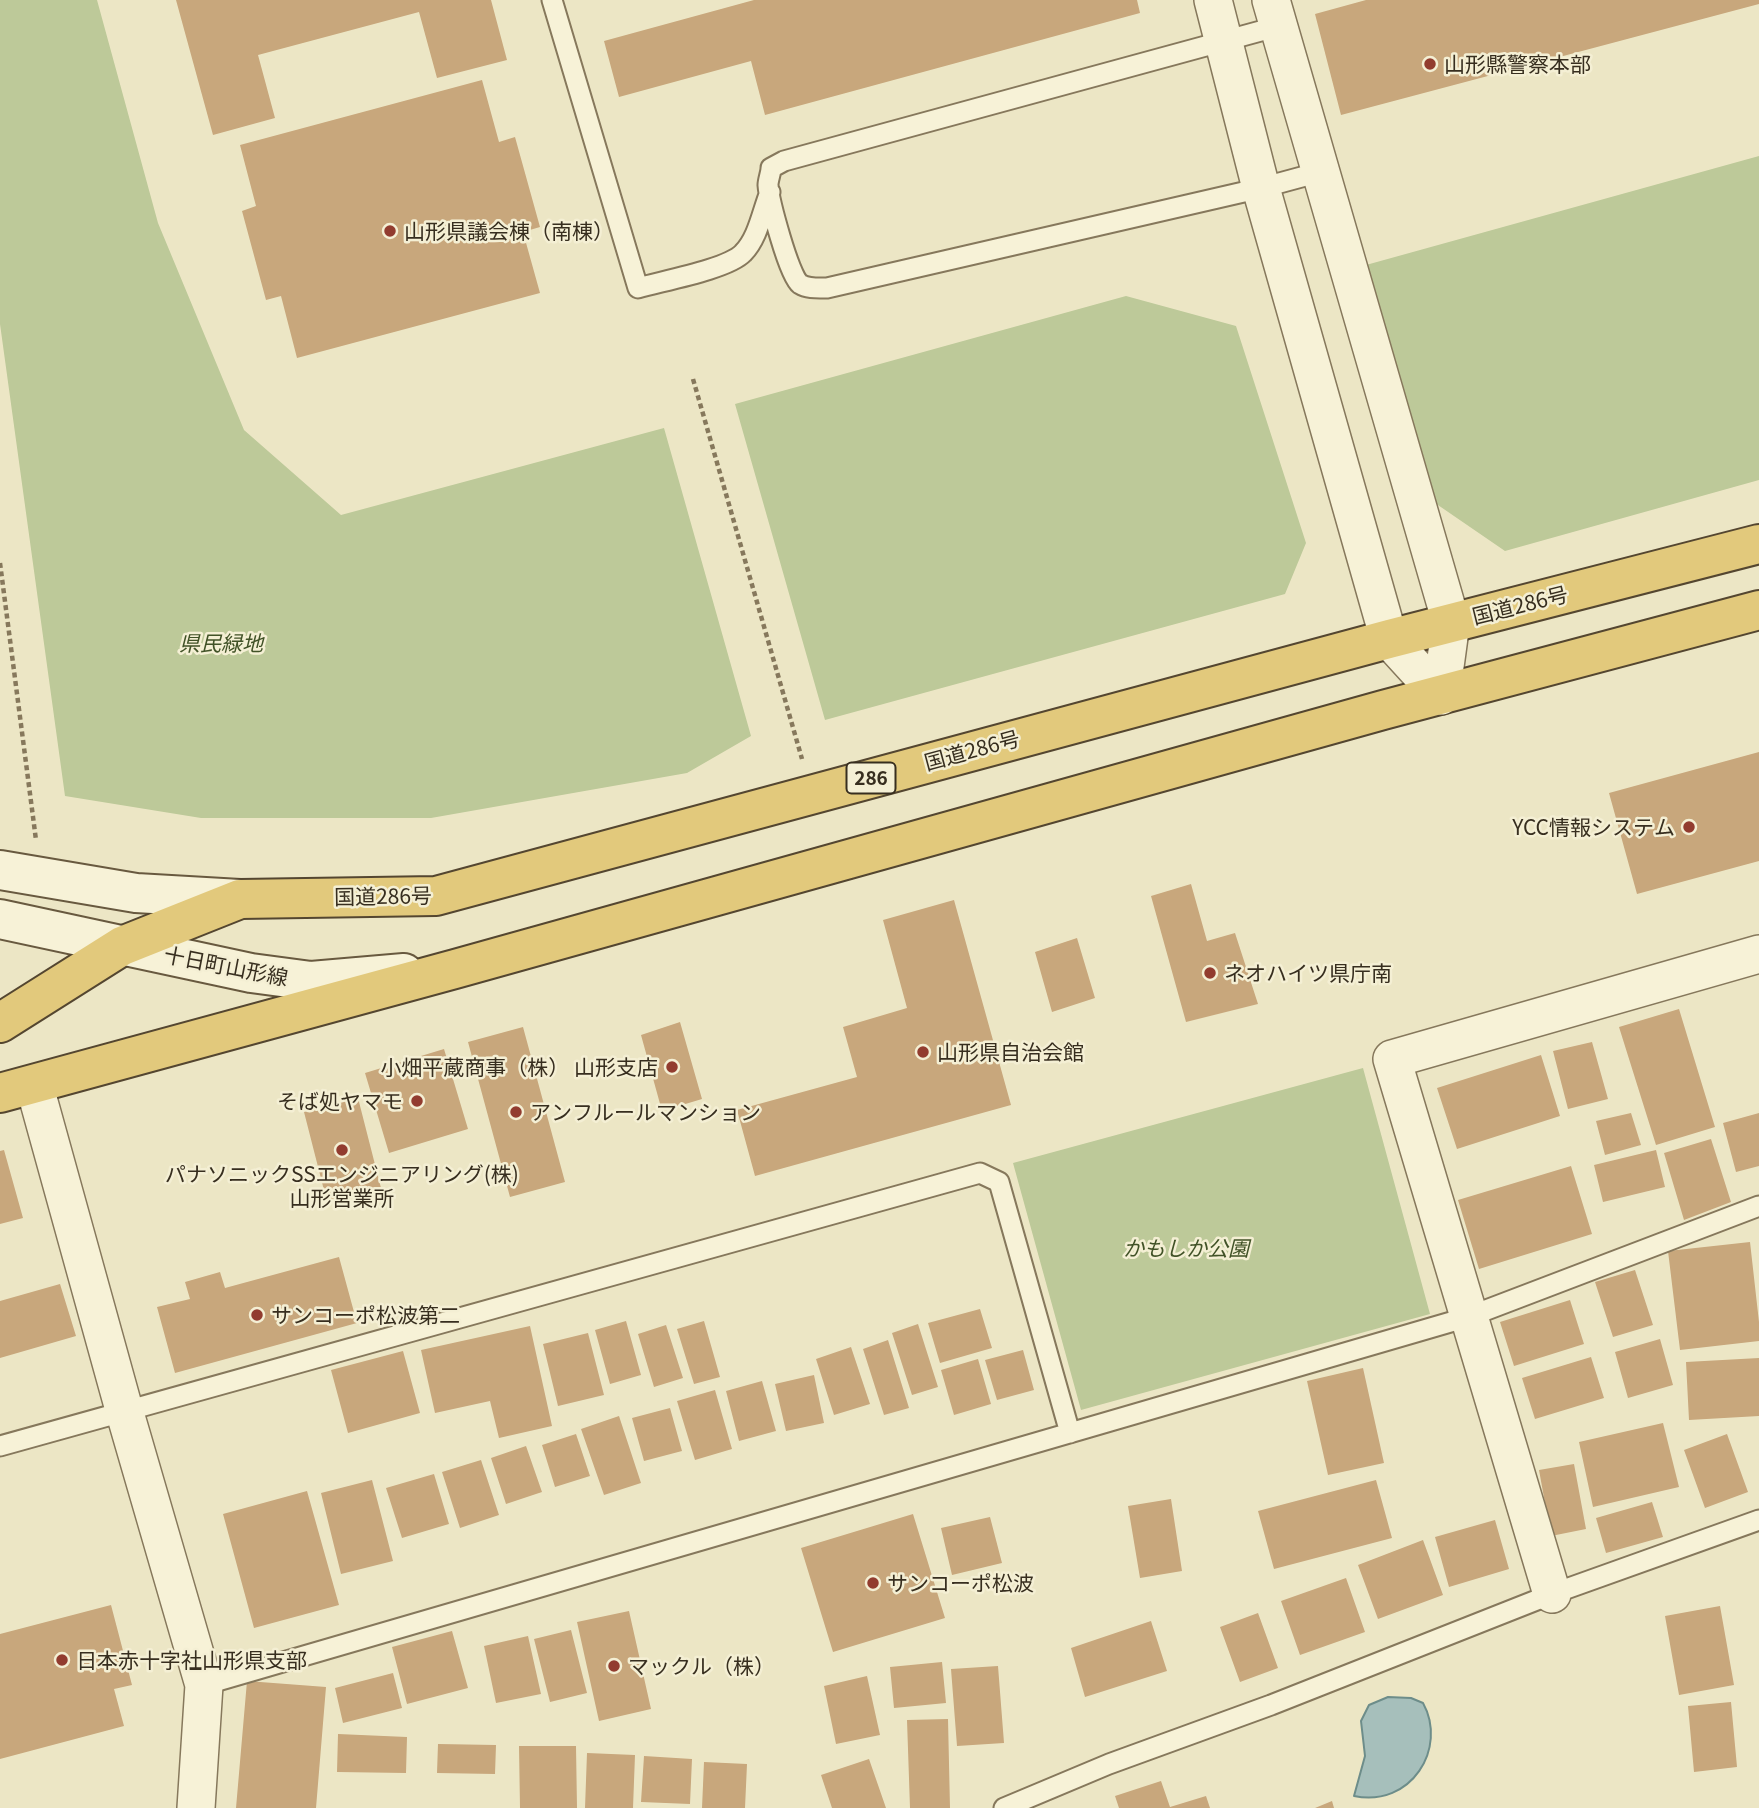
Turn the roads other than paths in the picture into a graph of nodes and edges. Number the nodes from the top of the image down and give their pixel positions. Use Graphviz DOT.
graph roads {
  1 [pos="552,0"];
  2 [pos="1213,0"];
  3 [pos="1275,13"];
  4 [pos="1225,41"];
  5 [pos="1320,172"];
  6 [pos="1261,188"];
  7 [pos="770,192"];
  8 [pos="1759,544"];
  9 [pos="1759,610"];
  10 [pos="1451,622"];
  11 [pos="1389,639"];
  12 [pos="1441,696"];
  13 [pos="0,870"];
  14 [pos="240,898"];
  15 [pos="0,919"];
  16 [pos="122,946"];
  17 [pos="1759,954"];
  18 [pos="455,969"];
  19 [pos="0,1023"];
  20 [pos="17,1088"];
  21 [pos="1759,1206"];
  22 [pos="1468,1317"];
  23 [pos="125,1413"];
  24 [pos="1070,1433"];
  25 [pos="0,1446"];
  26 [pos="1759,1520"];
  27 [pos="1552,1594"];
  28 [pos="204,1685"];
  29 [pos="196,1808"];
  30 [pos="1004,1808"];
  1 -- 7 [label="lane"];
  2 -- 4 [label="street"];
  3 -- 4 [label="lane"];
  3 -- 5 [label="street"];
  4 -- 6 [label="street"];
  4 -- 7 [label="lane"];
  5 -- 6 [label="lane"];
  5 -- 10 [label="street"];
  6 -- 7 [label="lane"];
  6 -- 11 [label="street"];
  8 -- 10 [label="highway, 国道286号 / 286"];
  9 -- 12 [label="highway"];
  10 -- 11 [label="highway, 国道286号 / 286"];
  10 -- 12 [label="street"];
  11 -- 12 [label="street"];
  11 -- 14 [label="highway, 国道286号 / 286"];
  12 -- 18 [label="highway"];
  13 -- 14 [label="main road"];
  14 -- 16 [label="highway, 国道286号 / 286"];
  15 -- 16 [label="main road, 十日町山形線"];
  16 -- 18 [label="main road, 十日町山形線"];
  16 -- 19 [label="highway, 国道286号 / 286"];
  17 -- 22 [label="street"];
  18 -- 20 [label="highway"];
  20 -- 23 [label="street"];
  21 -- 22 [label="lane"];
  22 -- 24 [label="lane"];
  22 -- 27 [label="street"];
  23 -- 24 [label="lane"];
  23 -- 25 [label="lane"];
  23 -- 28 [label="street"];
  24 -- 28 [label="lane"];
  26 -- 27 [label="lane"];
  27 -- 30 [label="lane"];
  28 -- 29 [label="street"];
}
